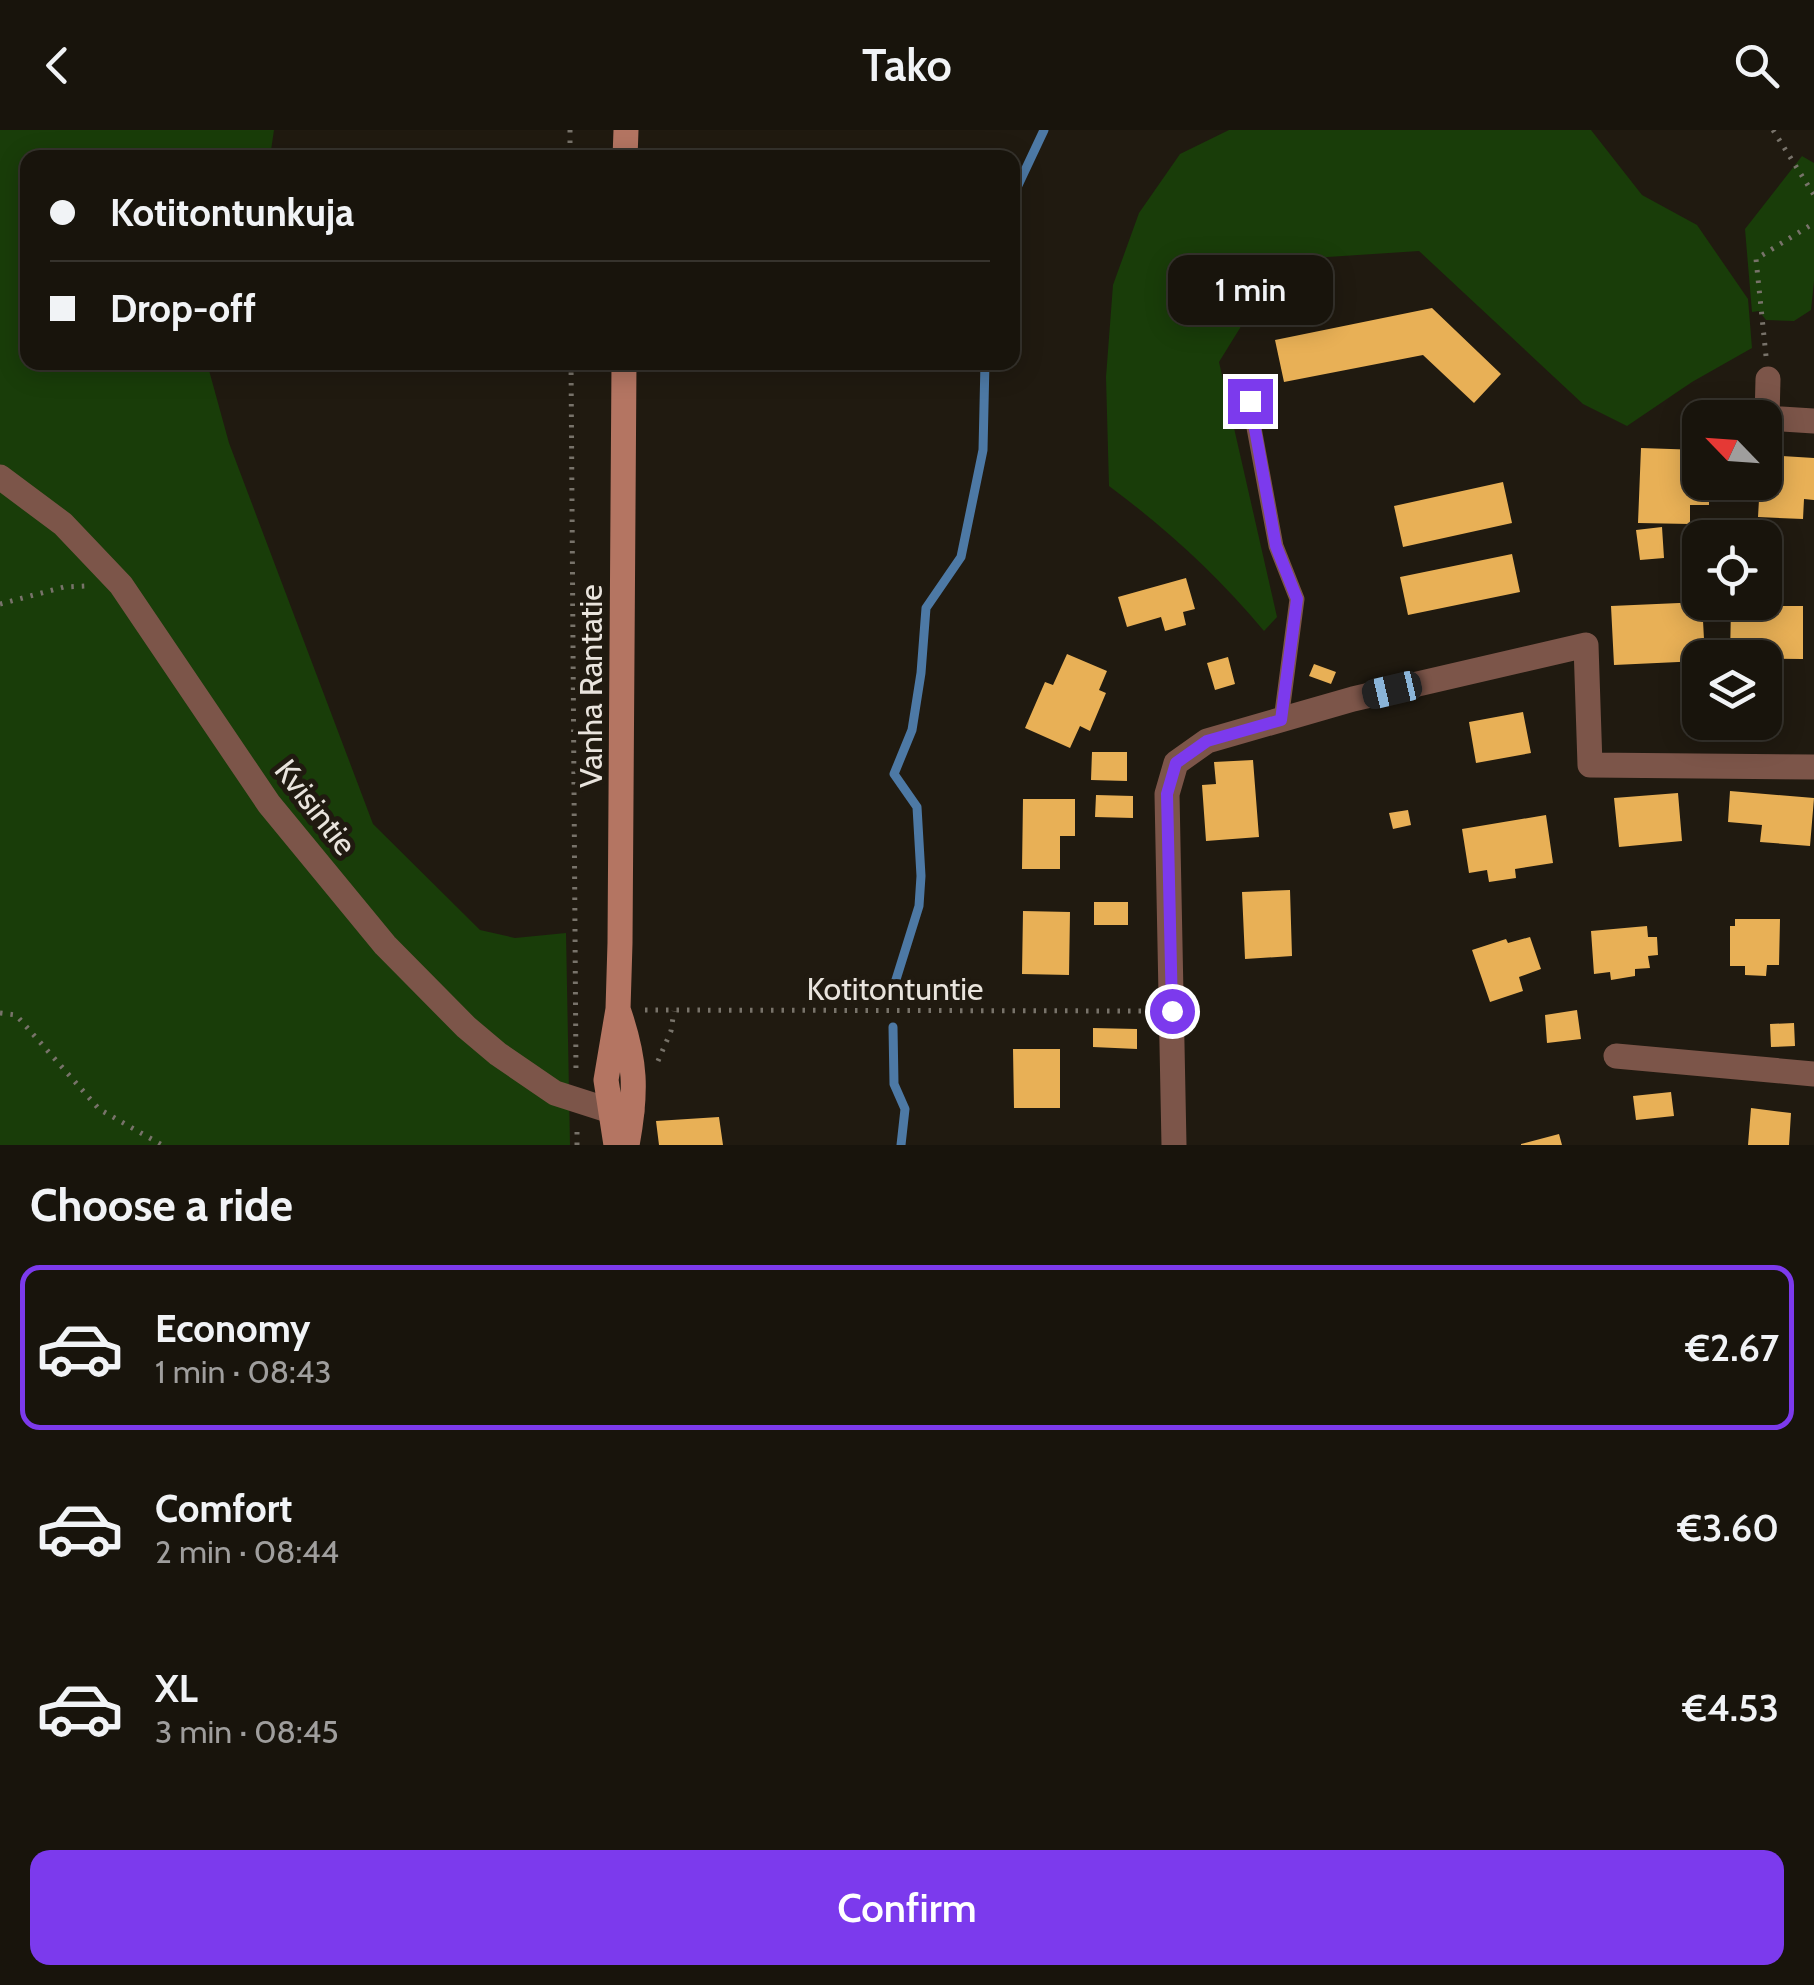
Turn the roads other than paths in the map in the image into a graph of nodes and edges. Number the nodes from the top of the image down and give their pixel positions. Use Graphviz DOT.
graph roads {
  1 [pos="624,370"];
  2 [pos="1768,378"];
  3 [pos="1766,400"];
  4 [pos="1250,401"];
  5 [pos="1782,419"];
  6 [pos="1814,421"];
  7 [pos="0,477"];
  8 [pos="1281,720"];
  9 [pos="1814,768"];
  10 [pos="1616,1056"];
  11 [pos="1814,1074"];
  12 [pos="621,1111"];
  13 [pos="616,1145"];
  14 [pos="627,1145"];
  15 [pos="1174,1145"];
  1 -- 12 [label="main road, Vanha Rantatie"];
  2 -- 3 [label="street"];
  4 -- 8 [label="lane"];
  5 -- 6 [label="street"];
  7 -- 12 [label="street, Kvisintie"];
  8 -- 9 [label="street"];
  8 -- 15 [label="street"];
  10 -- 11 [label="street"];
  12 -- 13 [label="main road, Vanha Rantatie"];
  12 -- 14 [label="main road, Vanha Rantatie"];
}
